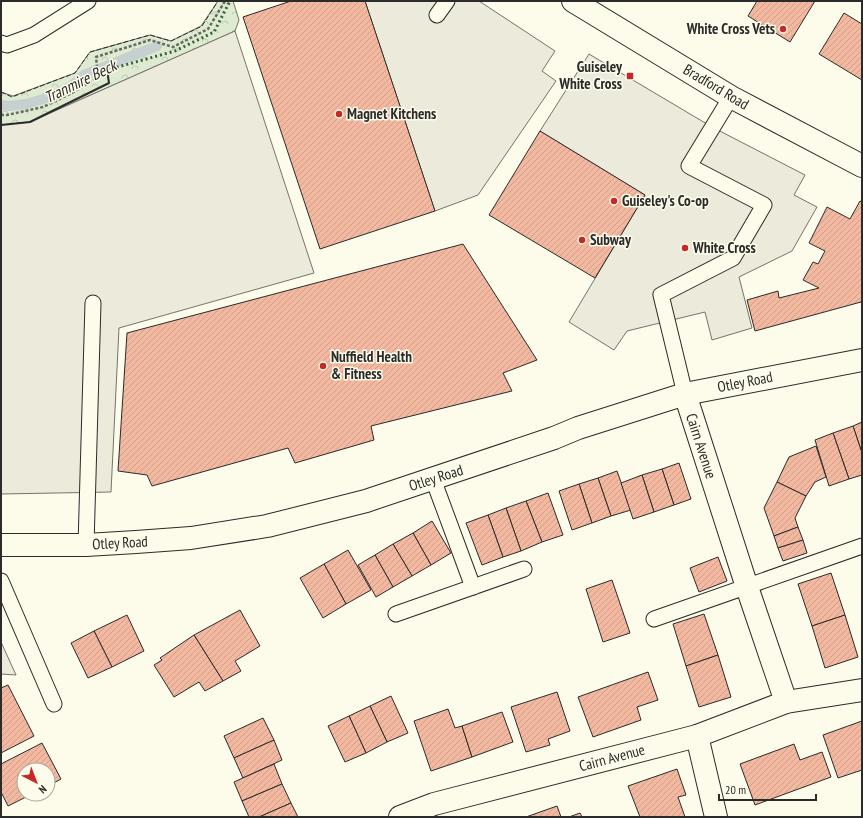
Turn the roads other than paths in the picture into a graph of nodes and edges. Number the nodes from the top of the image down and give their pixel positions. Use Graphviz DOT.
graph roads {
  1 [pos="88,1"];
  2 [pos="447,1"];
  3 [pos="573,1"];
  4 [pos="437,15"];
  5 [pos="1,43"];
  6 [pos="731,97"];
  7 [pos="862,166"];
  8 [pos="93,303"];
  9 [pos="862,360"];
  10 [pos="685,394"];
  11 [pos="433,479"];
  12 [pos="86,544"];
  13 [pos="1,545"];
  14 [pos="862,546"];
  15 [pos="524,569"];
  16 [pos="1,581"];
  17 [pos="473,586"];
  18 [pos="747,587"];
  19 [pos="396,614"];
  20 [pos="654,619"];
  21 [pos="862,690"];
  22 [pos="786,702"];
  23 [pos="54,704"];
  24 [pos="697,736"];
  25 [pos="434,811"];
  26 [pos="400,817"];
  27 [pos="716,817"];
  1 -- 5 [label="lane"];
  2 -- 4 [label="lane"];
  3 -- 6 [label="main road, Bradford Road"];
  6 -- 7 [label="main road, Bradford Road"];
  6 -- 10 [label="lane"];
  8 -- 12 [label="lane"];
  9 -- 10 [label="main road, Otley Road"];
  10 -- 11 [label="main road, Otley Road"];
  10 -- 18 [label="main road, Cairn Avenue"];
  11 -- 12 [label="main road, Otley Road"];
  11 -- 17 [label="lane"];
  12 -- 13 [label="main road, Otley Road"];
  14 -- 18 [label="lane"];
  15 -- 17 [label="lane"];
  16 -- 23 [label="lane"];
  17 -- 19 [label="lane"];
  18 -- 20 [label="lane"];
  18 -- 22 [label="main road, Cairn Avenue"];
  21 -- 22 [label="main road, Cairn Avenue"];
  22 -- 24 [label="main road, Cairn Avenue"];
  24 -- 25 [label="main road, Cairn Avenue"];
  24 -- 27 [label="main road"];
  25 -- 26 [label="main road, Cairn Avenue"];
}
